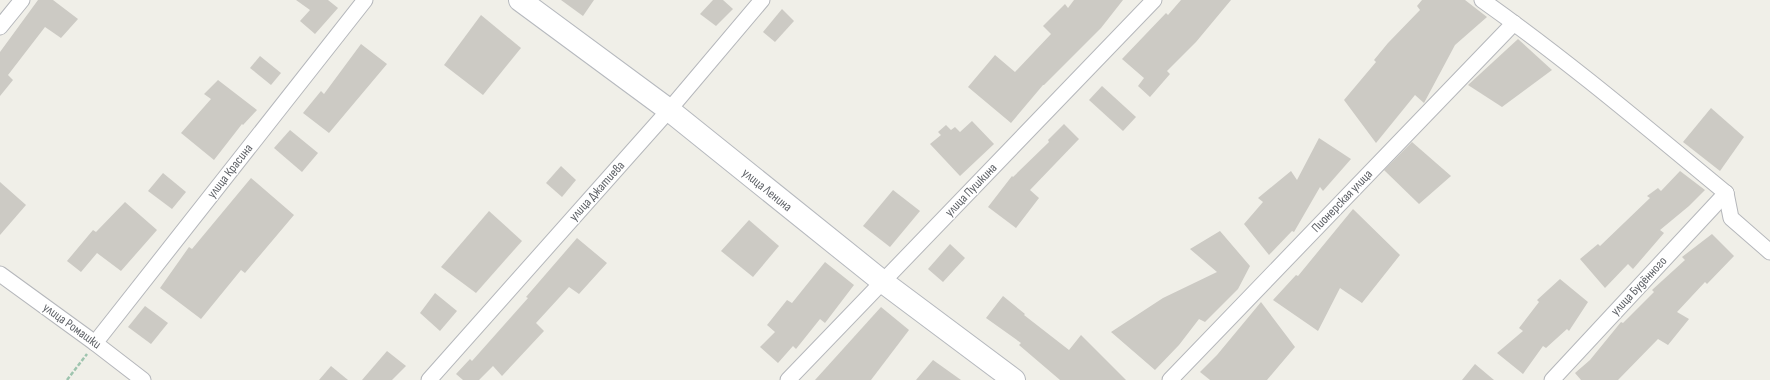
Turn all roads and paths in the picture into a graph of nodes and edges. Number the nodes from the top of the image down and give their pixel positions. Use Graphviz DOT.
graph roads {
  1 [pos="22,0"];
  2 [pos="365,0"];
  3 [pos="520,0"];
  4 [pos="762,0"];
  5 [pos="1154,0"];
  6 [pos="1482,0"];
  7 [pos="1514,23"];
  8 [pos="0,27"];
  9 [pos="669,110"];
  10 [pos="1726,193"];
  11 [pos="1770,252"];
  12 [pos="0,274"];
  13 [pos="883,282"];
  14 [pos="95,343"];
  15 [pos="67,380"];
  16 [pos="143,380"];
  17 [pos="429,380"];
  18 [pos="788,380"];
  19 [pos="1014,380"];
  20 [pos="1170,380"];
  21 [pos="1552,380"];
  1 -- 8 [label="street"];
  2 -- 14 [label="street, улица Красина"];
  3 -- 9 [label="street, улица Ленина"];
  4 -- 9 [label="street, улица Джатиева"];
  5 -- 13 [label="street, улица Пушкина"];
  6 -- 7 [label="street"];
  7 -- 10 [label="street"];
  7 -- 20 [label="street, Пионерская улица"];
  9 -- 13 [label="street, улица Ленина"];
  9 -- 17 [label="street, улица Джатиева"];
  10 -- 11 [label="street"];
  10 -- 21 [label="street, улица Будённого"];
  12 -- 14 [label="street, улица Ромашки"];
  13 -- 18 [label="street, улица Пушкина"];
  13 -- 19 [label="street, улица Ленина"];
  14 -- 15 [label="path"];
  14 -- 16 [label="street, улица Ромашки"];
}
